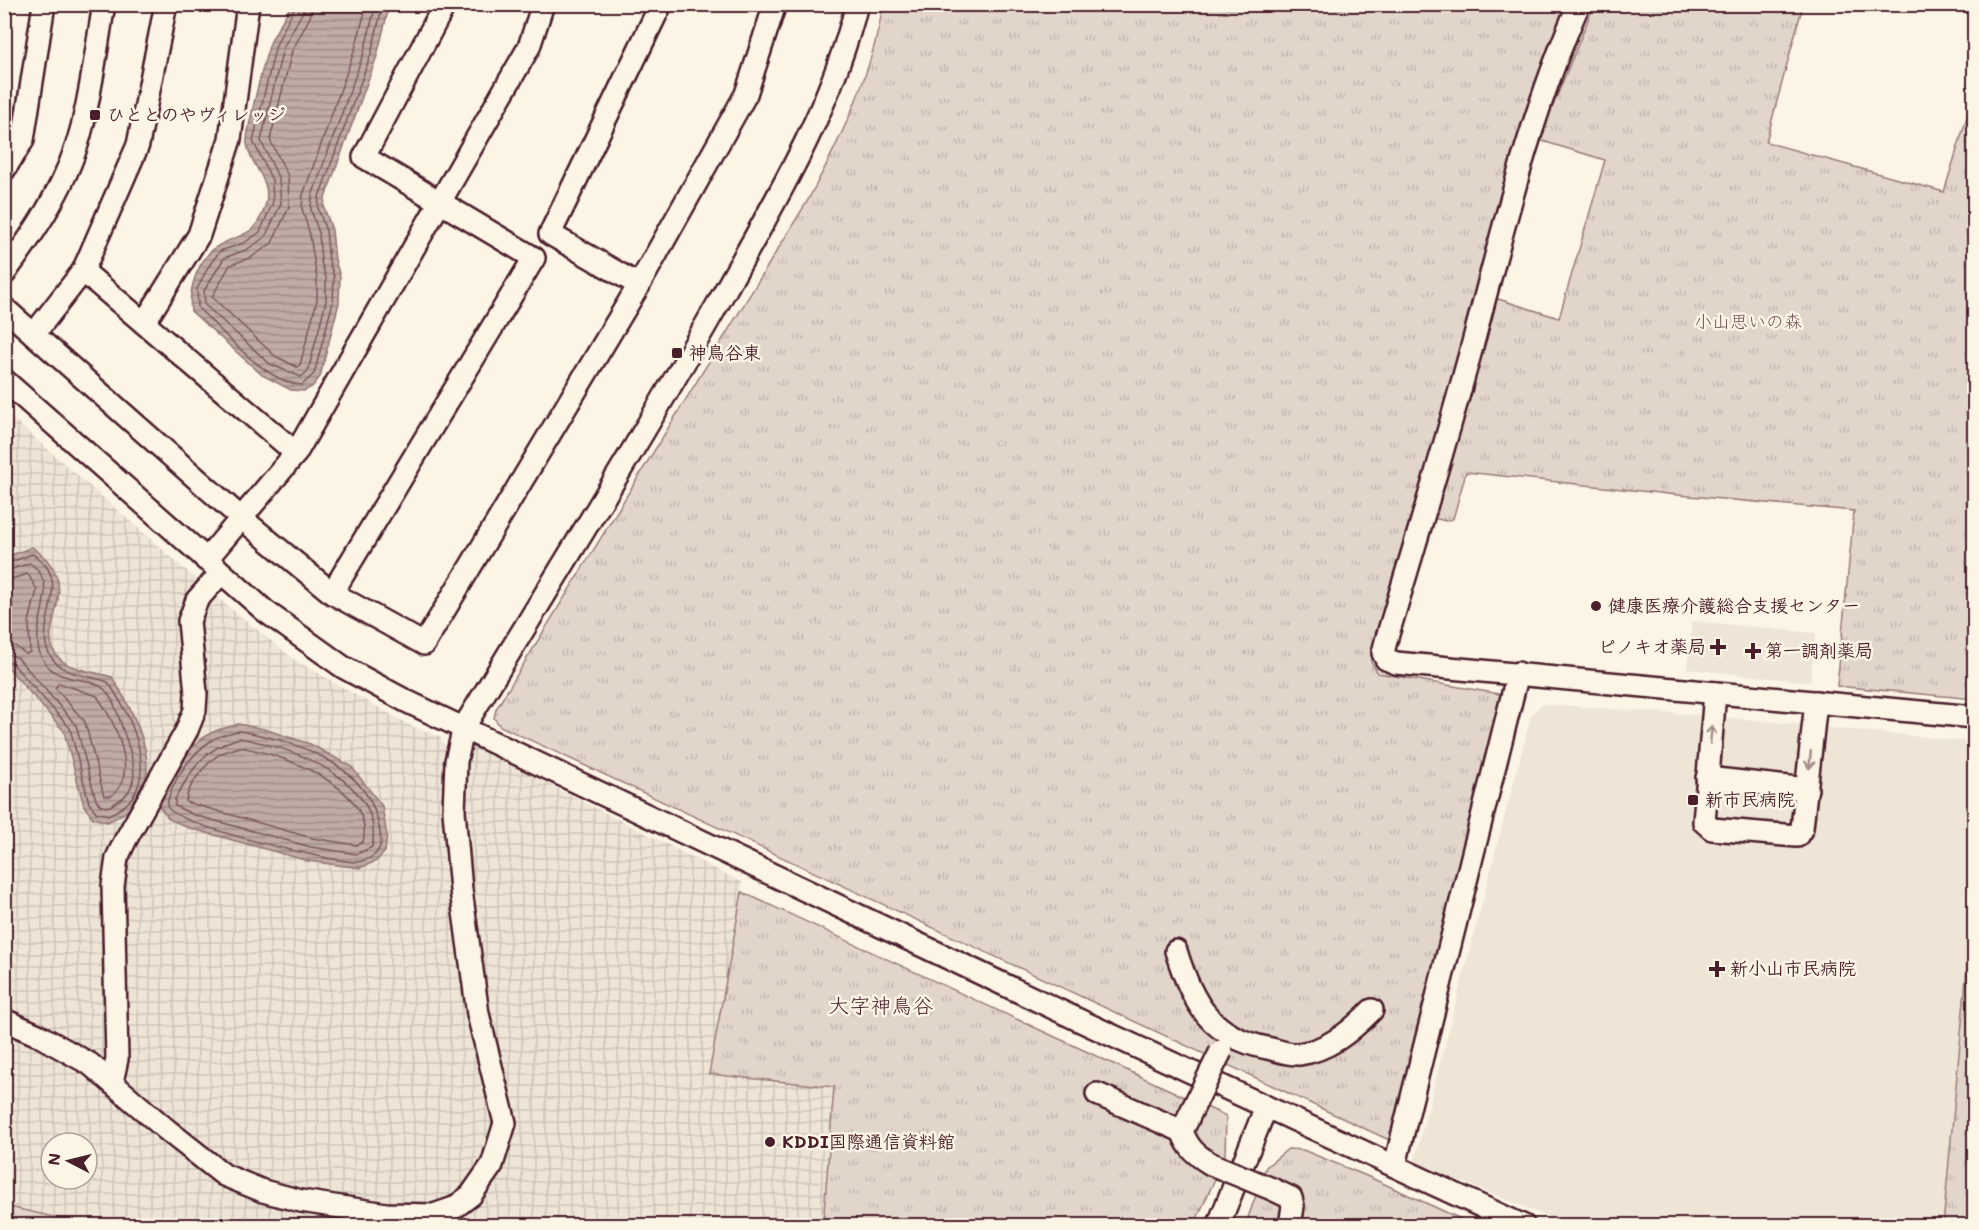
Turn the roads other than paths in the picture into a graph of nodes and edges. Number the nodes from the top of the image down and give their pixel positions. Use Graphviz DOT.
graph roads {
  1 [pos="44,4"];
  2 [pos="104,4"];
  3 [pos="166,4"];
  4 [pos="248,4"];
  5 [pos="445,4"];
  6 [pos="543,4"];
  7 [pos="661,4"];
  8 [pos="776,4"];
  9 [pos="857,4"];
  10 [pos="1579,4"];
  11 [pos="4,170"];
  12 [pos="439,203"];
  13 [pos="11,251"];
  14 [pos="84,271"];
  15 [pos="4,274"];
  16 [pos="639,285"];
  17 [pos="4,308"];
  18 [pos="144,323"];
  19 [pos="34,334"];
  20 [pos="4,380"];
  21 [pos="296,453"];
  22 [pos="240,517"];
  23 [pos="214,567"];
  24 [pos="332,593"];
  25 [pos="1518,673"];
  26 [pos="1715,693"];
  27 [pos="1816,702"];
  28 [pos="1974,717"];
  29 [pos="464,727"];
  30 [pos="1707,778"];
  31 [pos="1807,789"];
  32 [pos="1176,951"];
  33 [pos="1372,1010"];
  34 [pos="4,1020"];
  35 [pos="1225,1043"];
  36 [pos="112,1082"];
  37 [pos="1097,1094"];
  38 [pos="1266,1107"];
  39 [pos="1185,1125"];
  40 [pos="1395,1165"];
  41 [pos="1218,1226"];
  42 [pos="1290,1226"];
  43 [pos="1524,1226"];
  1 -- 11 [label="street"];
  2 -- 13 [label="street"];
  3 -- 14 [label="street"];
  4 -- 18 [label="street"];
  5 -- 12 [label="street"];
  6 -- 12 [label="street"];
  7 -- 16 [label="street"];
  8 -- 16 [label="street"];
  9 -- 29 [label="street"];
  10 -- 25 [label="street"];
  12 -- 21 [label="street"];
  12 -- 24 [label="street"];
  13 -- 15 [label="street"];
  14 -- 18 [label="street"];
  14 -- 19 [label="street"];
  16 -- 24 [label="street"];
  17 -- 19 [label="street"];
  18 -- 21 [label="street"];
  19 -- 22 [label="street"];
  20 -- 23 [label="street"];
  21 -- 22 [label="street"];
  22 -- 23 [label="street"];
  22 -- 24 [label="street"];
  23 -- 29 [label="street"];
  23 -- 36 [label="street"];
  25 -- 26 [label="street"];
  25 -- 40 [label="street"];
  26 -- 27 [label="street"];
  30 -- 26 [label="street, one-way"];
  27 -- 28 [label="street"];
  27 -- 31 [label="street, one-way"];
  29 -- 36 [label="street"];
  29 -- 38 [label="street"];
  30 -- 31 [label="street"];
  30 -- 31 [label="street"];
  32 -- 35 [label="street"];
  33 -- 35 [label="street"];
  34 -- 36 [label="street"];
  35 -- 39 [label="street, bridge"];
  37 -- 39 [label="street"];
  38 -- 40 [label="street"];
  38 -- 41 [label="street"];
  39 -- 42 [label="street, bridge"];
  40 -- 43 [label="street"];
}
